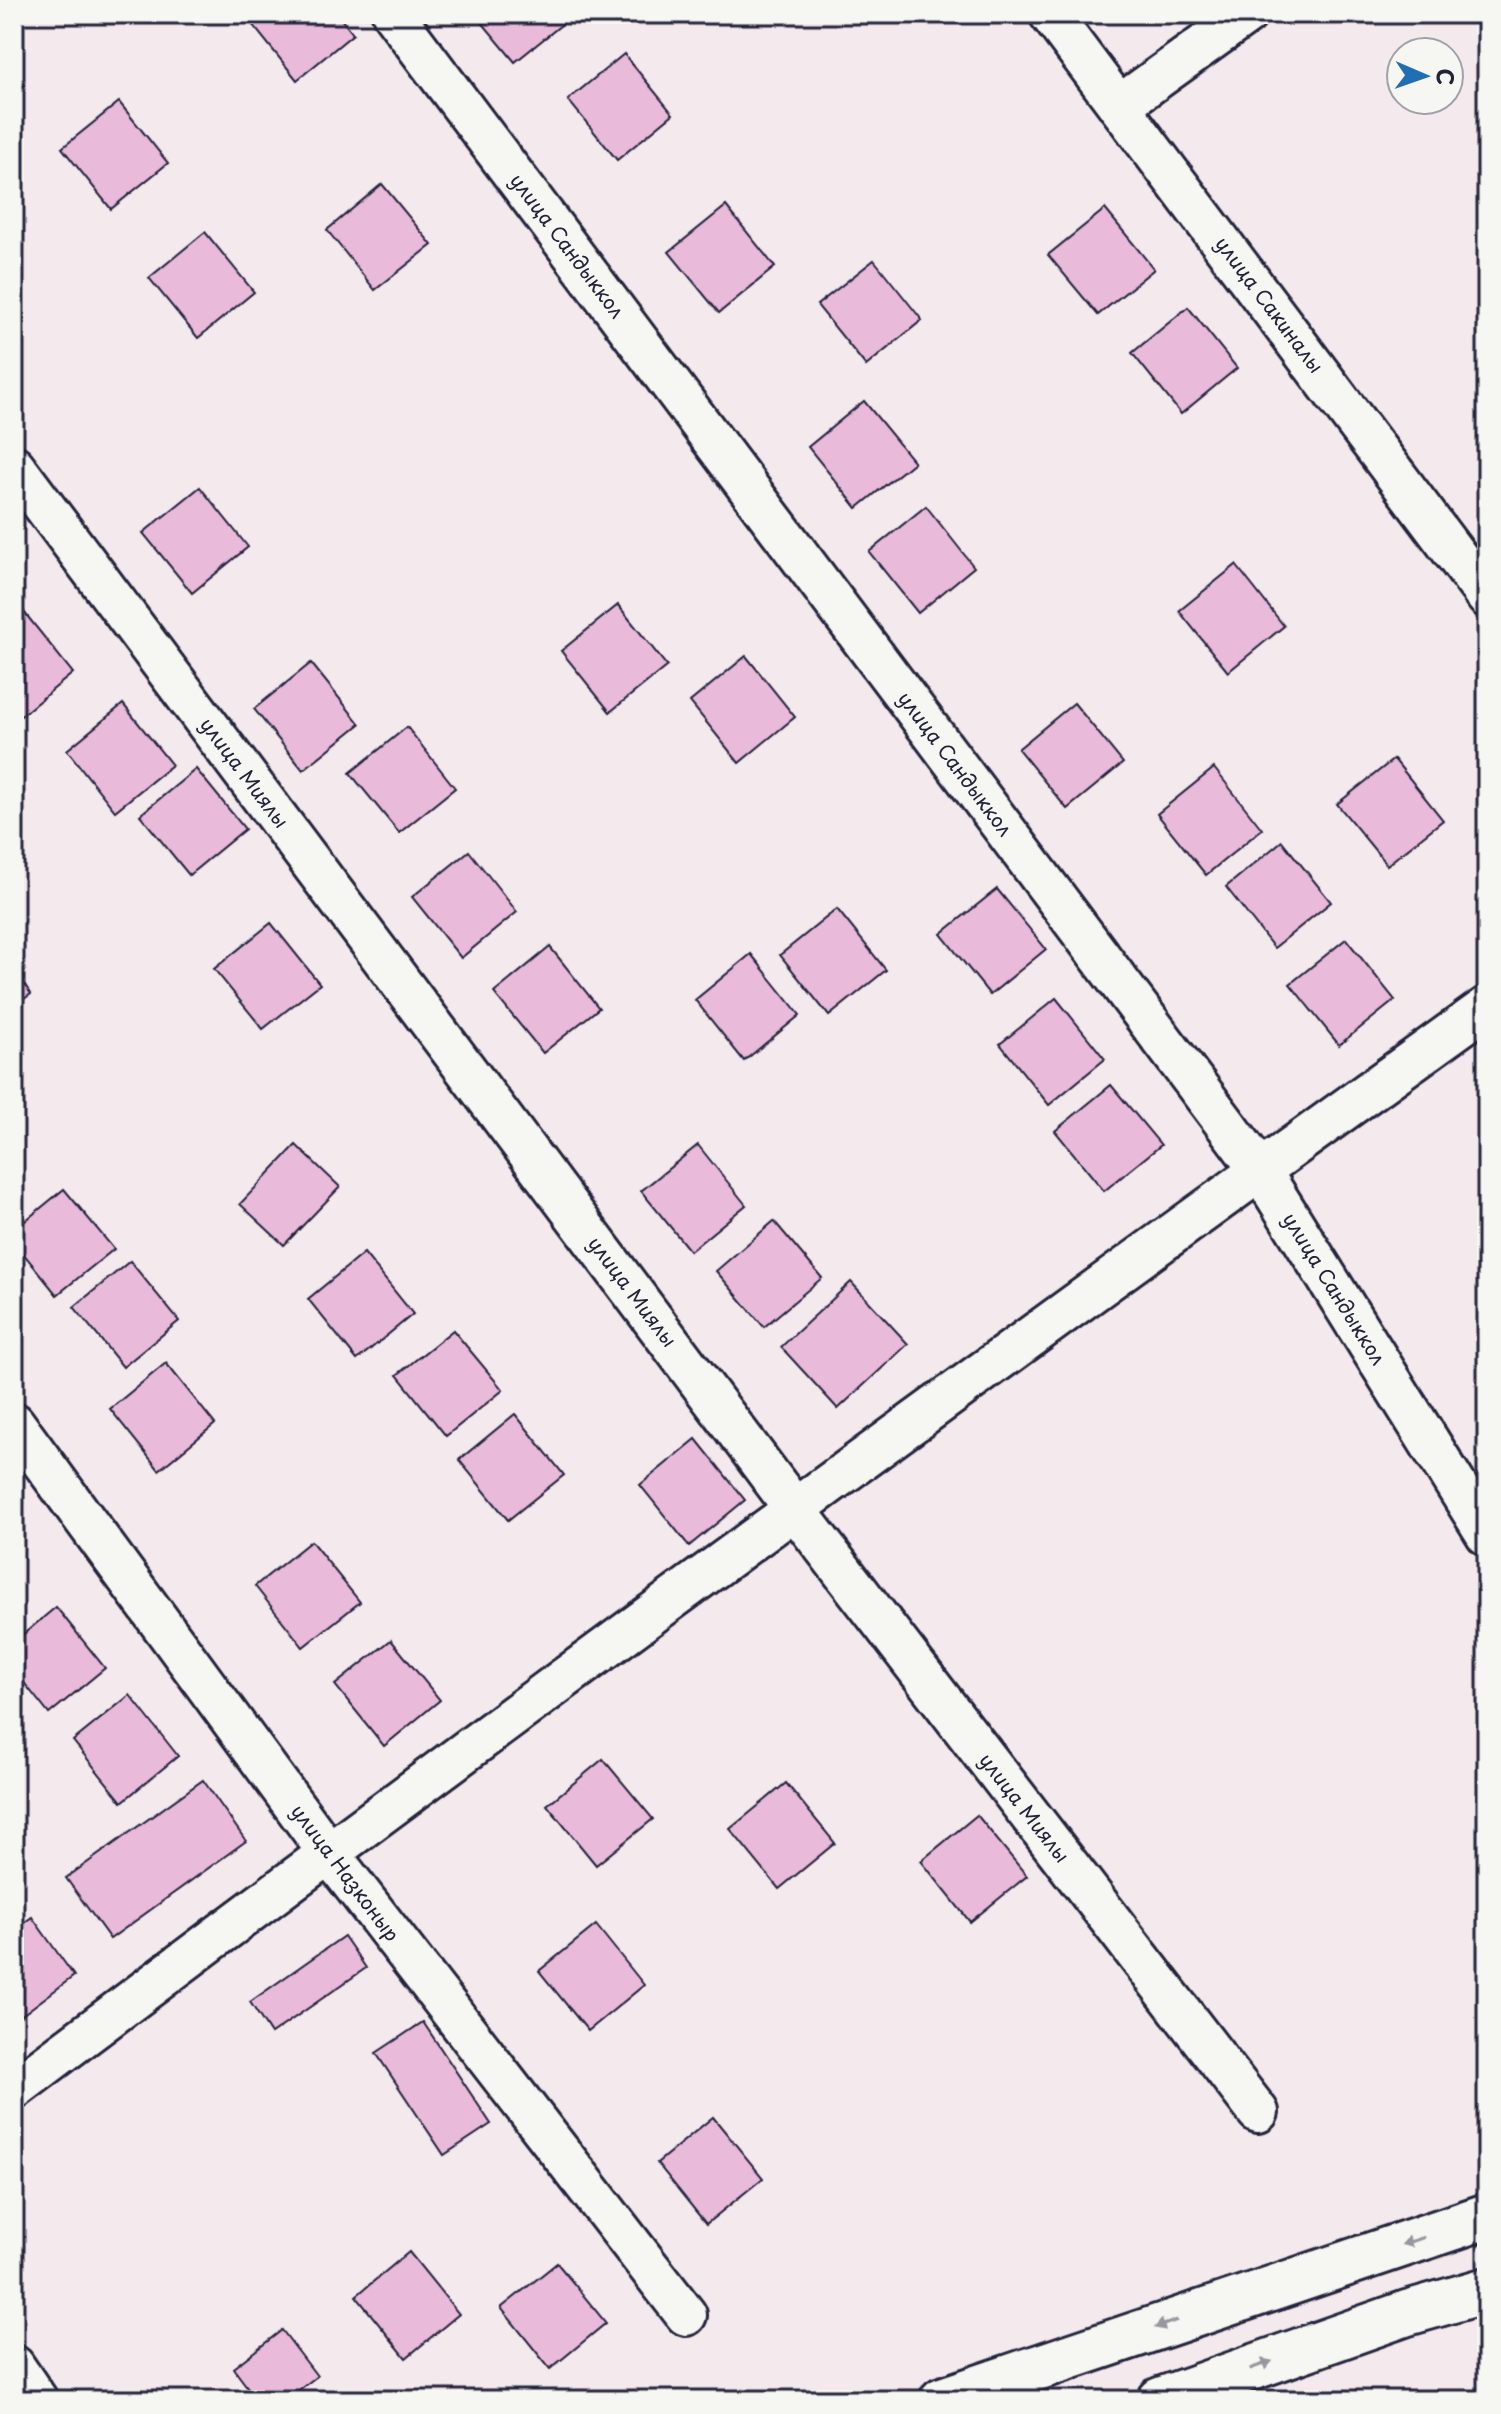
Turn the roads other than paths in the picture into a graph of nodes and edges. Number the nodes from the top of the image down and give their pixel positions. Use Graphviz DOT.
graph roads {
  1 [pos="393,14"];
  2 [pos="1050,14"];
  3 [pos="1247,14"];
  4 [pos="1119,106"];
  5 [pos="14,466"];
  6 [pos="1487,597"];
  7 [pos="1487,1007"];
  8 [pos="1260,1170"];
  9 [pos="14,1423"];
  10 [pos="794,1508"];
  11 [pos="1487,1535"];
  12 [pos="328,1852"];
  13 [pos="14,2089"];
  14 [pos="1258,2112"];
  15 [pos="1487,2216"];
  16 [pos="1487,2290"];
  17 [pos="686,2315"];
  18 [pos="14,2366"];
  19 [pos="37,2400"];
  20 [pos="942,2400"];
  21 [pos="1160,2400"];
  1 -- 8 [label="street, улица Сандыккол"];
  2 -- 4 [label="street, улица Сакиналы"];
  3 -- 4 [label="street"];
  4 -- 6 [label="street, улица Сакиналы"];
  5 -- 10 [label="street, улица Миялы"];
  7 -- 8 [label="street"];
  8 -- 10 [label="street"];
  8 -- 11 [label="street, улица Сандыккол"];
  9 -- 12 [label="street, улица Назконыр"];
  10 -- 12 [label="street"];
  10 -- 14 [label="street, улица Миялы"];
  12 -- 13 [label="street"];
  12 -- 17 [label="street, улица Назконыр"];
  15 -- 20 [label="main road, one-way"];
  21 -- 16 [label="main road, one-way"];
  18 -- 19 [label="street"];
}
